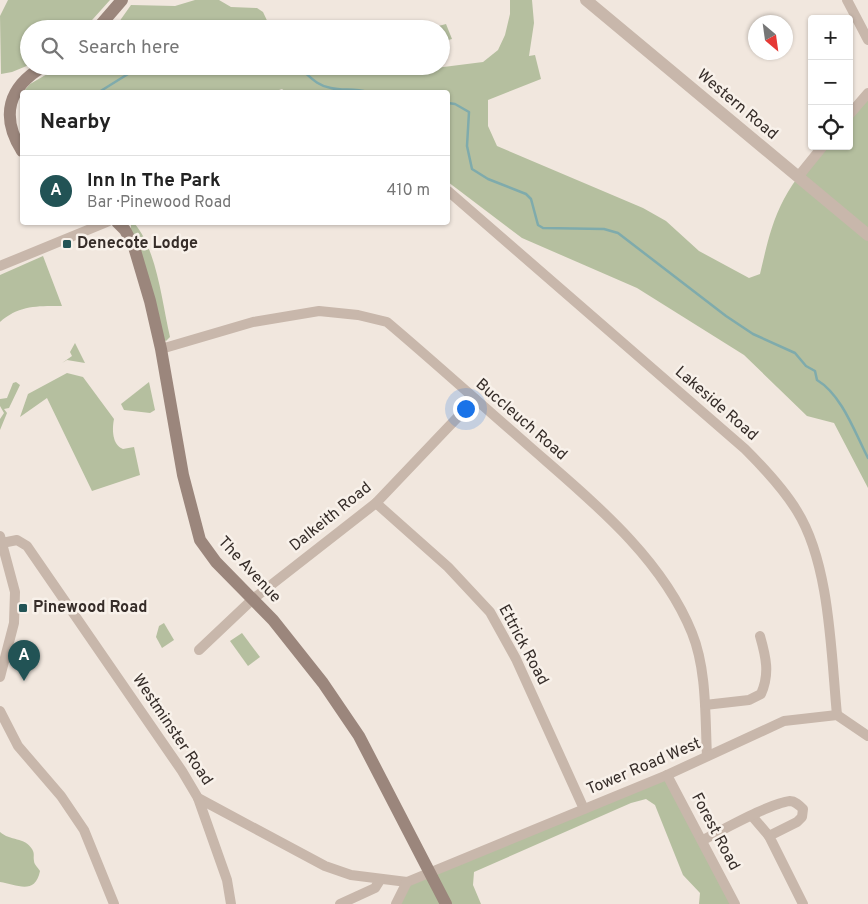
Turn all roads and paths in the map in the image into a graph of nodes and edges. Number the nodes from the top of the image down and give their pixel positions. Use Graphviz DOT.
graph roads {
  1 [pos="122,0"];
  2 [pos="586,0"];
  3 [pos="847,0"];
  4 [pos="105,20"];
  5 [pos="868,40"];
  6 [pos="29,75"];
  7 [pos="868,93"];
  8 [pos="853,110"];
  9 [pos="20,147"];
  10 [pos="821,150"];
  11 [pos="798,177"];
  12 [pos="450,193"];
  13 [pos="100,225"];
  14 [pos="120,225"];
  15 [pos="868,235"];
  16 [pos="0,266"];
  17 [pos="160,349"];
  18 [pos="475,399"];
  19 [pos="376,503"];
  20 [pos="1,540"];
  21 [pos="253,599"];
  22 [pos="760,636"];
  23 [pos="199,650"];
  24 [pos="0,677"];
  25 [pos="705,706"];
  26 [pos="0,711"];
  27 [pos="837,716"];
  28 [pos="868,736"];
  29 [pos="707,756"];
  30 [pos="667,775"];
  31 [pos="198,798"];
  32 [pos="584,809"];
  33 [pos="752,816"];
  34 [pos="769,836"];
  35 [pos="703,840"];
  36 [pos="431,871"];
  37 [pos="380,880"];
  38 [pos="407,882"];
  39 [pos="114,904"];
  40 [pos="231,904"];
  41 [pos="340,904"];
  42 [pos="396,904"];
  43 [pos="446,904"];
  44 [pos="735,904"];
  45 [pos="803,904"];
  1 -- 4 [label="main road"];
  2 -- 11 [label="street, Western Road"];
  3 -- 5 [label="street"];
  6 -- 9 [label="main road"];
  7 -- 8 [label="street"];
  10 -- 11 [label="street"];
  11 -- 15 [label="street, Western Road"];
  12 -- 27 [label="street, Lakeside Road"];
  13 -- 16 [label="street"];
  14 -- 17 [label="main road, The Avenue"];
  17 -- 18 [label="street, Buccleuch Road"];
  17 -- 21 [label="main road, The Avenue"];
  18 -- 19 [label="street, Dalkeith Road"];
  18 -- 25 [label="street, Buccleuch Road"];
  19 -- 21 [label="street, Dalkeith Road"];
  19 -- 32 [label="street, Ettrick Road"];
  20 -- 24 [label="street"];
  20 -- 31 [label="street, Westminster Road"];
  21 -- 23 [label="street, Dalkeith Road"];
  21 -- 36 [label="main road, The Avenue"];
  22 -- 25 [label="street"];
  25 -- 29 [label="street, Buccleuch Road"];
  26 -- 39 [label="street"];
  27 -- 28 [label="street"];
  27 -- 29 [label="street, Tower Road West"];
  29 -- 30 [label="street, Tower Road West"];
  30 -- 32 [label="street, Tower Road West"];
  30 -- 35 [label="street, Forest Road"];
  31 -- 37 [label="street, Westminster Road"];
  31 -- 40 [label="street"];
  32 -- 36 [label="street, Tower Road West"];
  33 -- 34 [label="street"];
  33 -- 34 [label="street"];
  33 -- 35 [label="street"];
  34 -- 45 [label="street"];
  35 -- 44 [label="street, Forest Road"];
  36 -- 38 [label="street, Tower Road West"];
  36 -- 43 [label="main road, The Avenue"];
  37 -- 38 [label="street, Westminster Road"];
  37 -- 41 [label="street"];
  38 -- 42 [label="street"];
}
